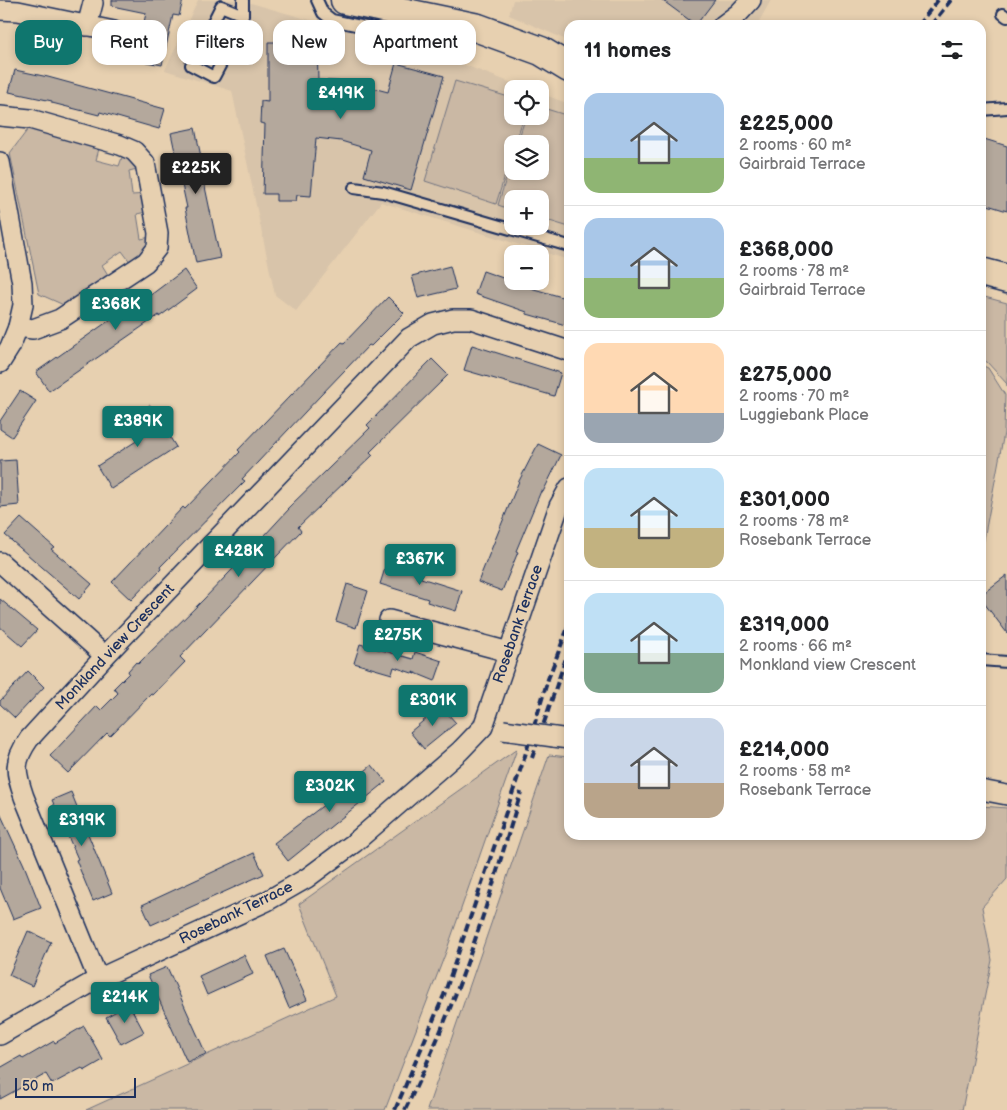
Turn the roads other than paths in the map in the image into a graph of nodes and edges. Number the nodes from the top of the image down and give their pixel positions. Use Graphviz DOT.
graph roads {
  1 [pos="243,0"];
  2 [pos="317,0"];
  3 [pos="345,0"];
  4 [pos="751,0"];
  5 [pos="92,3"];
  6 [pos="0,10"];
  7 [pos="243,15"];
  8 [pos="729,20"];
  9 [pos="87,26"];
  10 [pos="92,27"];
  11 [pos="478,28"];
  12 [pos="564,65"];
  13 [pos="1007,108"];
  14 [pos="986,110"];
  15 [pos="0,116"];
  16 [pos="0,162"];
  17 [pos="354,188"];
  18 [pos="564,245"];
  19 [pos="986,273"];
  20 [pos="1007,278"];
  21 [pos="18,327"];
  22 [pos="564,349"];
  23 [pos="0,363"];
  24 [pos="564,496"];
  25 [pos="0,562"];
  26 [pos="389,620"];
  27 [pos="510,652"];
  28 [pos="105,656"];
  29 [pos="986,660"];
  30 [pos="1007,662"];
  31 [pos="482,727"];
  32 [pos="561,738"];
  33 [pos="986,791"];
  34 [pos="1007,795"];
  35 [pos="98,979"];
  36 [pos="0,1035"];
  1 -- 7 [label="lane"];
  2 -- 11 [label="lane"];
  3 -- 11 [label="main road"];
  4 -- 8 [label="street"];
  5 -- 9 [label="street"];
  6 -- 9 [label="street"];
  7 -- 7 [label="lane"];
  9 -- 10 [label="street"];
  11 -- 12 [label="main road"];
  13 -- 14 [label="lane"];
  15 -- 21 [label="street"];
  16 -- 21 [label="street"];
  17 -- 18 [label="lane"];
  19 -- 20 [label="main road"];
  21 -- 23 [label="street"];
  22 -- 28 [label="street, Monkland view Crescent"];
  24 -- 27 [label="street, Rosebank Terrace"];
  25 -- 28 [label="street"];
  26 -- 27 [label="street"];
  27 -- 31 [label="street, Rosebank Terrace"];
  28 -- 35 [label="street, Monkland view Crescent"];
  29 -- 30 [label="lane"];
  31 -- 32 [label="street, bridge"];
  31 -- 35 [label="street, Rosebank Terrace"];
  33 -- 34 [label="street"];
  35 -- 36 [label="street, Rosebank Terrace"];
}
